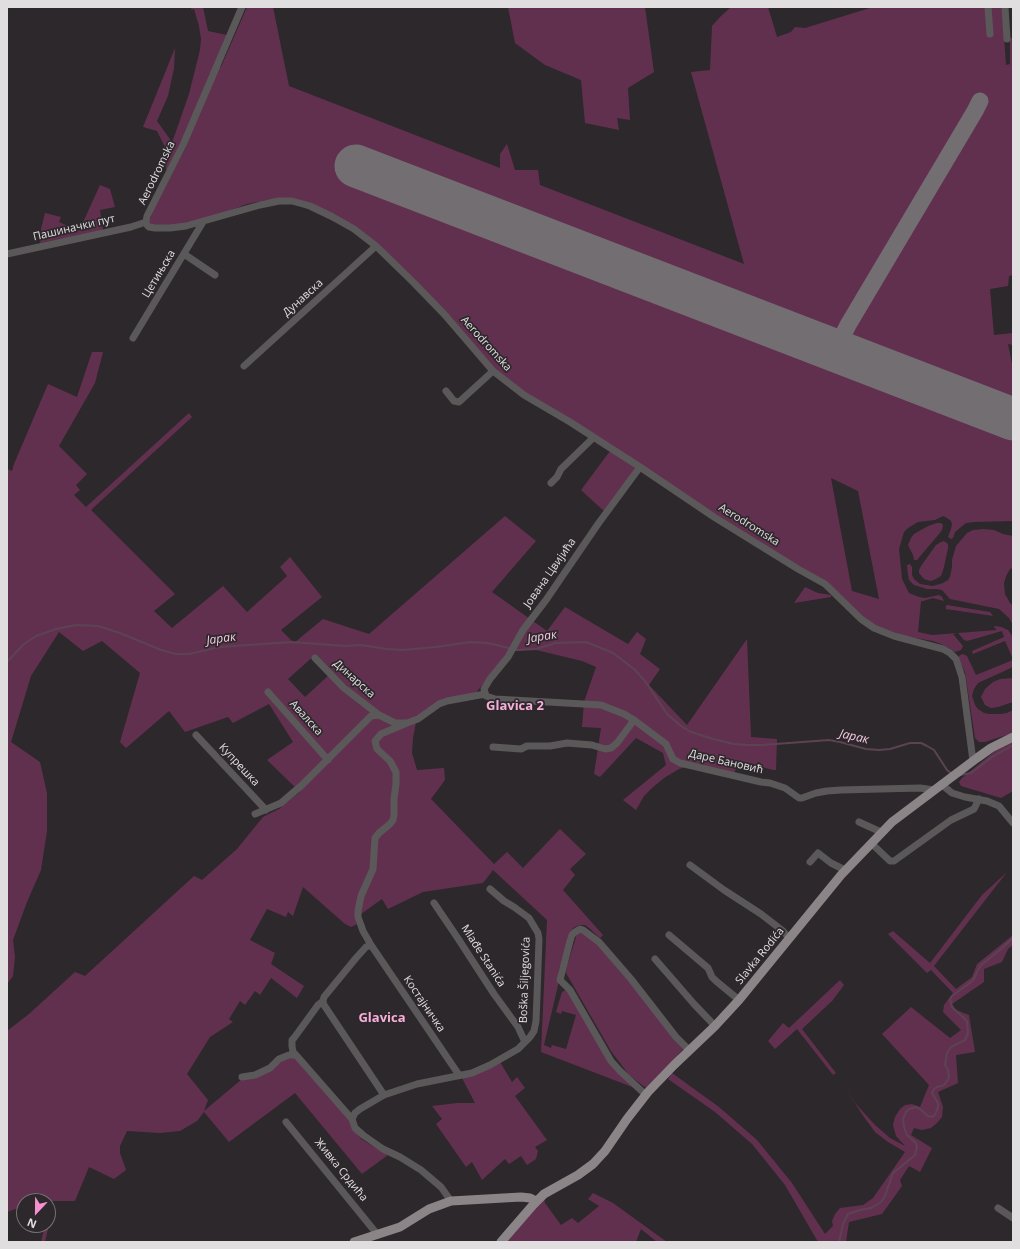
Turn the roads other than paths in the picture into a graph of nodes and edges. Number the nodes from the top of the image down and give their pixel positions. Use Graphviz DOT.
graph roads {
  1 [pos="242,7"];
  2 [pos="988,7"];
  3 [pos="1005,7"];
  4 [pos="990,34"];
  5 [pos="1007,39"];
  6 [pos="146,222"];
  7 [pos="203,222"];
  8 [pos="376,246"];
  9 [pos="7,254"];
  10 [pos="184,254"];
  11 [pos="215,275"];
  12 [pos="133,338"];
  13 [pos="244,366"];
  14 [pos="493,371"];
  15 [pos="446,391"];
  16 [pos="593,438"];
  17 [pos="640,467"];
  18 [pos="551,483"];
  19 [pos="315,658"];
  20 [pos="268,692"];
  21 [pos="484,694"];
  22 [pos="379,715"];
  23 [pos="634,720"];
  24 [pos="407,723"];
  25 [pos="196,735"];
  26 [pos="1013,737"];
  27 [pos="493,748"];
  28 [pos="328,760"];
  29 [pos="973,761"];
  30 [pos="941,784"];
  31 [pos="934,790"];
  32 [pos="979,799"];
  33 [pos="266,810"];
  34 [pos="256,814"];
  35 [pos="859,822"];
  36 [pos="1013,823"];
  37 [pos="881,832"];
  38 [pos="871,843"];
  39 [pos="810,862"];
  40 [pos="690,865"];
  41 [pos="845,870"];
  42 [pos="490,889"];
  43 [pos="434,903"];
  44 [pos="669,935"];
  45 [pos="790,938"];
  46 [pos="371,945"];
  47 [pos="655,959"];
  48 [pos="739,1000"];
  49 [pos="323,1001"];
  50 [pos="715,1026"];
  51 [pos="525,1042"];
  52 [pos="689,1050"];
  53 [pos="296,1055"];
  54 [pos="459,1076"];
  55 [pos="242,1077"];
  56 [pos="384,1095"];
  57 [pos="646,1095"];
  58 [pos="352,1119"];
  59 [pos="286,1122"];
  60 [pos="451,1201"];
  61 [pos="536,1202"];
  62 [pos="998,1208"];
  63 [pos="1013,1218"];
  64 [pos="377,1234"];
  65 [pos="354,1242"];
  66 [pos="501,1242"];
  1 -- 6 [label="street, Aerodromska"];
  2 -- 4 [label="street"];
  3 -- 5 [label="street"];
  6 -- 7 [label="street, Aerodromska"];
  6 -- 9 [label="street, Пашиначки пут"];
  7 -- 8 [label="street, Aerodromska"];
  7 -- 10 [label="street, Цетињска"];
  8 -- 13 [label="street, Дунавска"];
  8 -- 14 [label="street, Aerodromska"];
  10 -- 11 [label="street"];
  10 -- 12 [label="street, Цетињска"];
  14 -- 15 [label="street"];
  14 -- 16 [label="street, Aerodromska"];
  16 -- 17 [label="street, Aerodromska"];
  16 -- 18 [label="street"];
  17 -- 21 [label="street, Јована Цвијића"];
  17 -- 29 [label="street, Aerodromska"];
  19 -- 22 [label="street, Динарска"];
  20 -- 28 [label="street, Авалска"];
  21 -- 23 [label="street, Даре Бановић"];
  21 -- 24 [label="street"];
  22 -- 24 [label="street"];
  22 -- 28 [label="street"];
  23 -- 27 [label="street"];
  23 -- 31 [label="street, Даре Бановић"];
  24 -- 46 [label="street, Костајничка"];
  25 -- 33 [label="street, Купрешка"];
  26 -- 29 [label="main road, Slavka Rodića"];
  28 -- 33 [label="street"];
  29 -- 30 [label="main road, Slavka Rodića"];
  30 -- 31 [label="main road, Slavka Rodića"];
  30 -- 32 [label="street"];
  31 -- 37 [label="main road, Slavka Rodića"];
  32 -- 36 [label="street"];
  32 -- 38 [label="street"];
  33 -- 34 [label="street"];
  35 -- 37 [label="street"];
  37 -- 38 [label="main road, Slavka Rodića"];
  38 -- 41 [label="main road, Slavka Rodića"];
  39 -- 41 [label="street"];
  40 -- 45 [label="street"];
  41 -- 45 [label="main road, Slavka Rodića"];
  42 -- 51 [label="street, Boška Šiljegovića"];
  43 -- 51 [label="street, Mlađe Stanića"];
  44 -- 48 [label="street"];
  45 -- 48 [label="main road, Slavka Rodića"];
  46 -- 49 [label="street"];
  46 -- 54 [label="street, Костајничка"];
  47 -- 50 [label="street"];
  48 -- 50 [label="main road, Slavka Rodića"];
  49 -- 53 [label="street"];
  49 -- 56 [label="street"];
  50 -- 52 [label="main road, Slavka Rodića"];
  51 -- 54 [label="street, Boška Šiljegovića"];
  52 -- 57 [label="main road, Slavka Rodića"];
  52 -- 57 [label="street"];
  53 -- 55 [label="street"];
  53 -- 58 [label="street"];
  54 -- 56 [label="street, Boška Šiljegovića"];
  56 -- 58 [label="street, Boška Šiljegovića"];
  57 -- 61 [label="main road, Slavka Rodića"];
  58 -- 60 [label="street"];
  59 -- 64 [label="street, Живка Срдића"];
  60 -- 61 [label="main road"];
  60 -- 64 [label="main road"];
  61 -- 66 [label="main road, Slavka Rodića"];
  62 -- 63 [label="street"];
  64 -- 65 [label="main road"];
}
